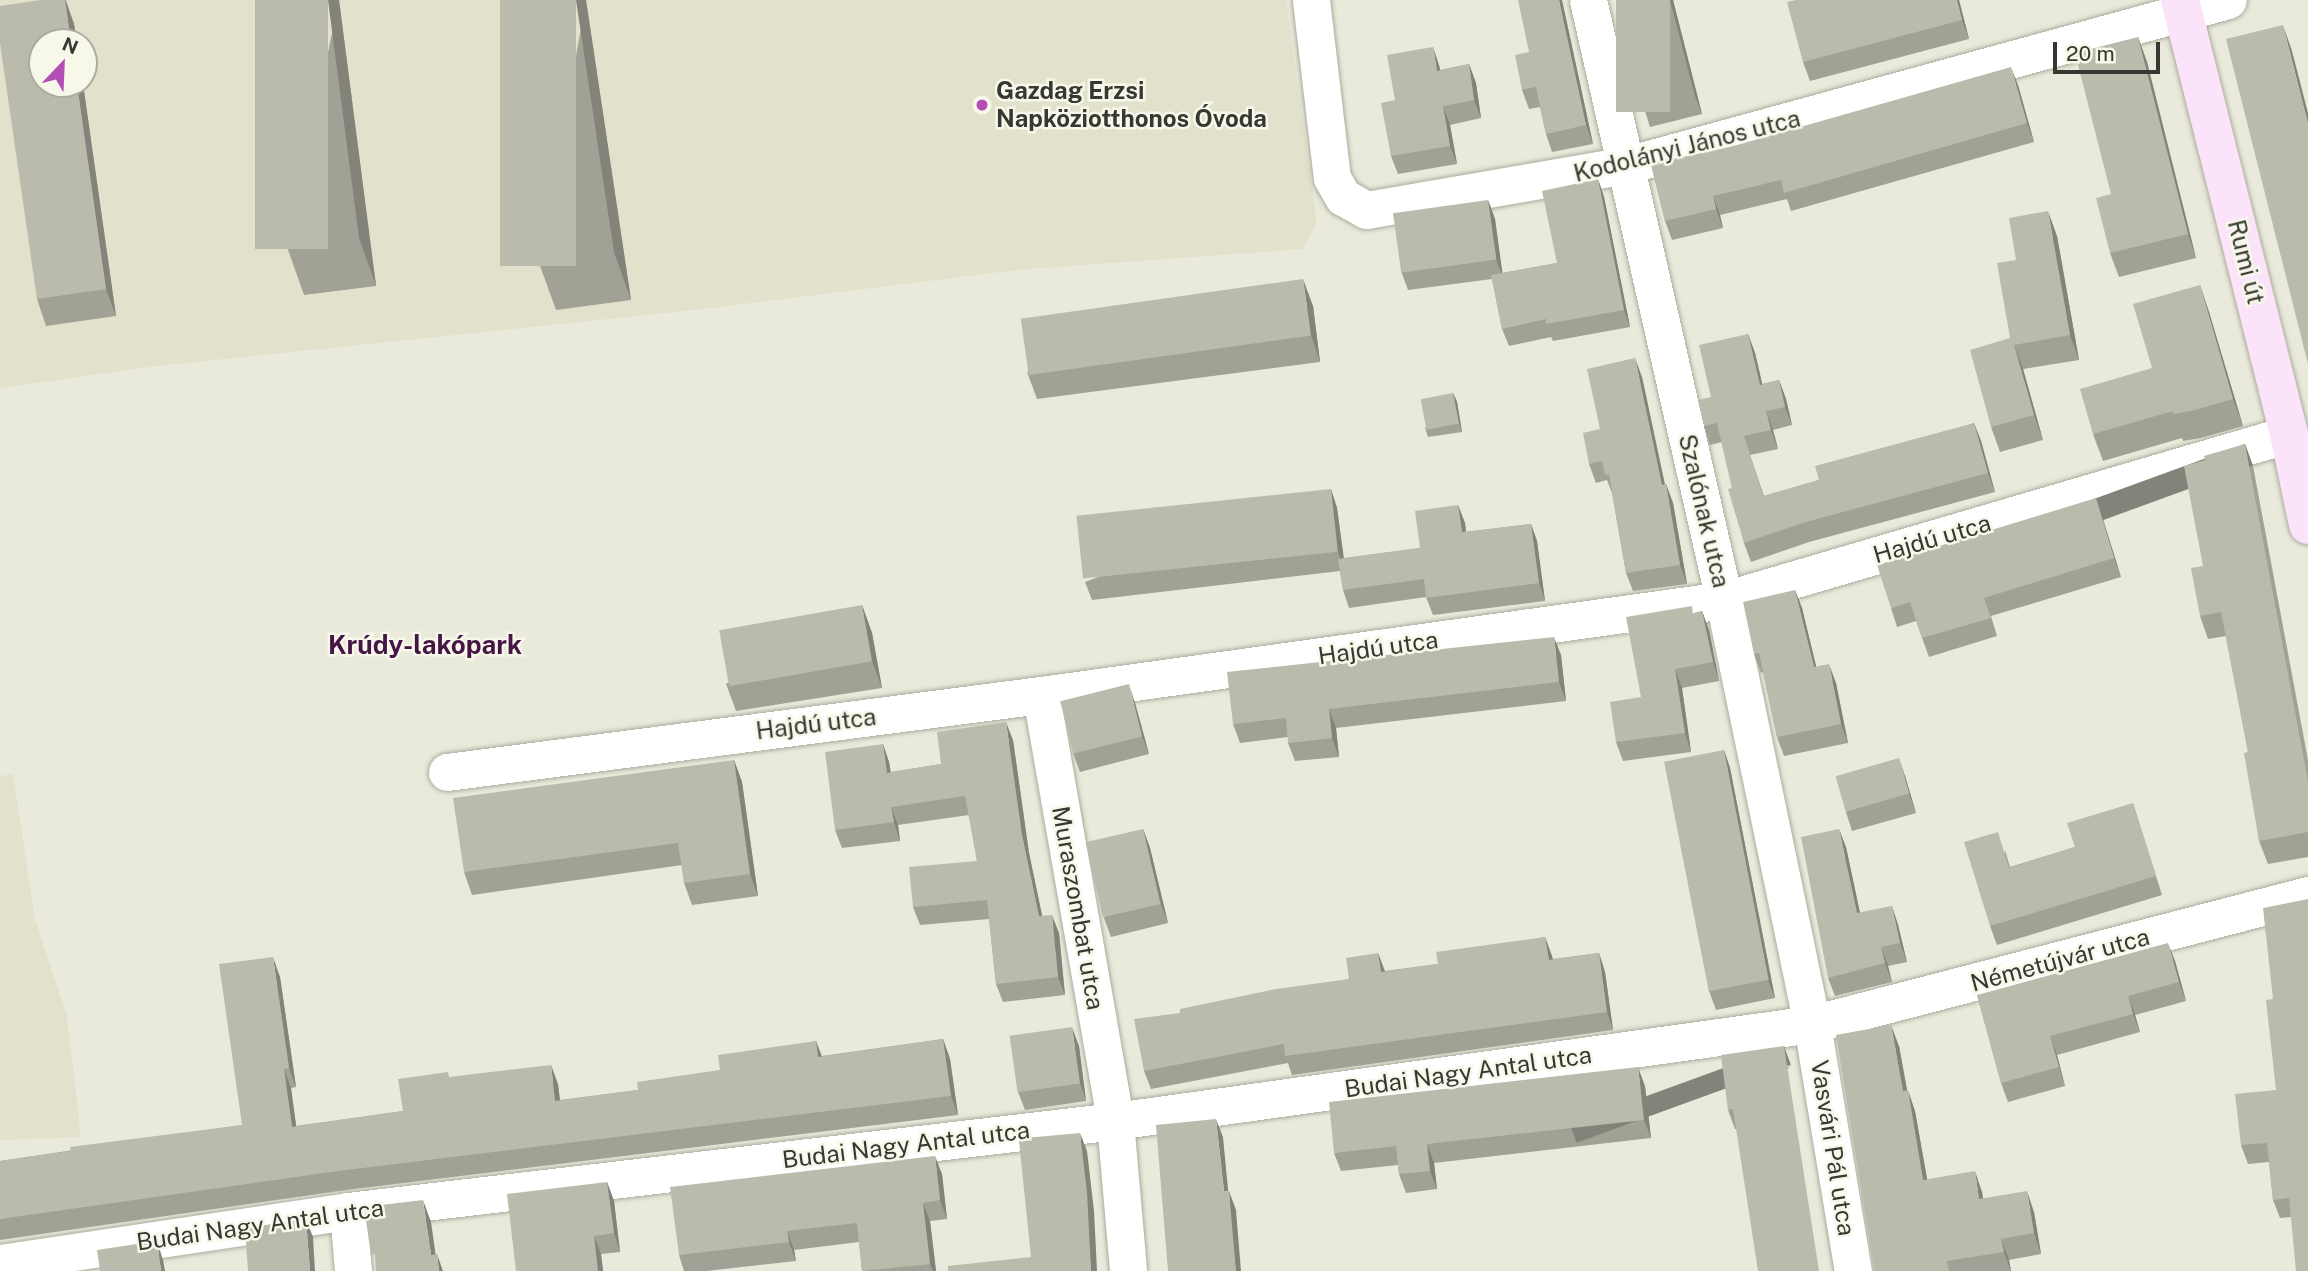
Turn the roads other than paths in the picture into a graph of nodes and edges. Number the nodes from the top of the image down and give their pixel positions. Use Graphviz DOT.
graph roads {
  1 [pos="1311,0"];
  2 [pos="1588,0"];
  3 [pos="2228,0"];
  4 [pos="2181,6"];
  5 [pos="1627,165"];
  6 [pos="2290,434"];
  7 [pos="2308,525"];
  8 [pos="1724,600"];
  9 [pos="1041,695"];
  10 [pos="447,772"];
  11 [pos="2308,895"];
  12 [pos="1812,1024"];
  13 [pos="1115,1121"];
  14 [pos="348,1211"];
  15 [pos="0,1264"];
  16 [pos="353,1271"];
  17 [pos="1128,1271"];
  18 [pos="1853,1271"];
  1 -- 5 [label="street, Kodolányi János utca"];
  2 -- 5 [label="street, Szalónak utca"];
  3 -- 4 [label="street, Kodolányi János utca"];
  4 -- 5 [label="street, Kodolányi János utca"];
  4 -- 6 [label="street, Rumi út"];
  5 -- 8 [label="street, Szalónak utca"];
  6 -- 7 [label="street, Rumi út"];
  6 -- 8 [label="street, Hajdú utca"];
  8 -- 9 [label="street, Hajdú utca"];
  8 -- 12 [label="street, Szalónak utca"];
  9 -- 10 [label="street, Hajdú utca"];
  9 -- 13 [label="street, Muraszombat utca"];
  11 -- 12 [label="street, Németújvár utca"];
  12 -- 13 [label="street, Budai Nagy Antal utca"];
  12 -- 18 [label="street, Vasvári Pál utca"];
  13 -- 14 [label="street, Budai Nagy Antal utca"];
  13 -- 17 [label="street, Muraszombat utca"];
  14 -- 15 [label="street, Budai Nagy Antal utca"];
  14 -- 16 [label="street"];
}
